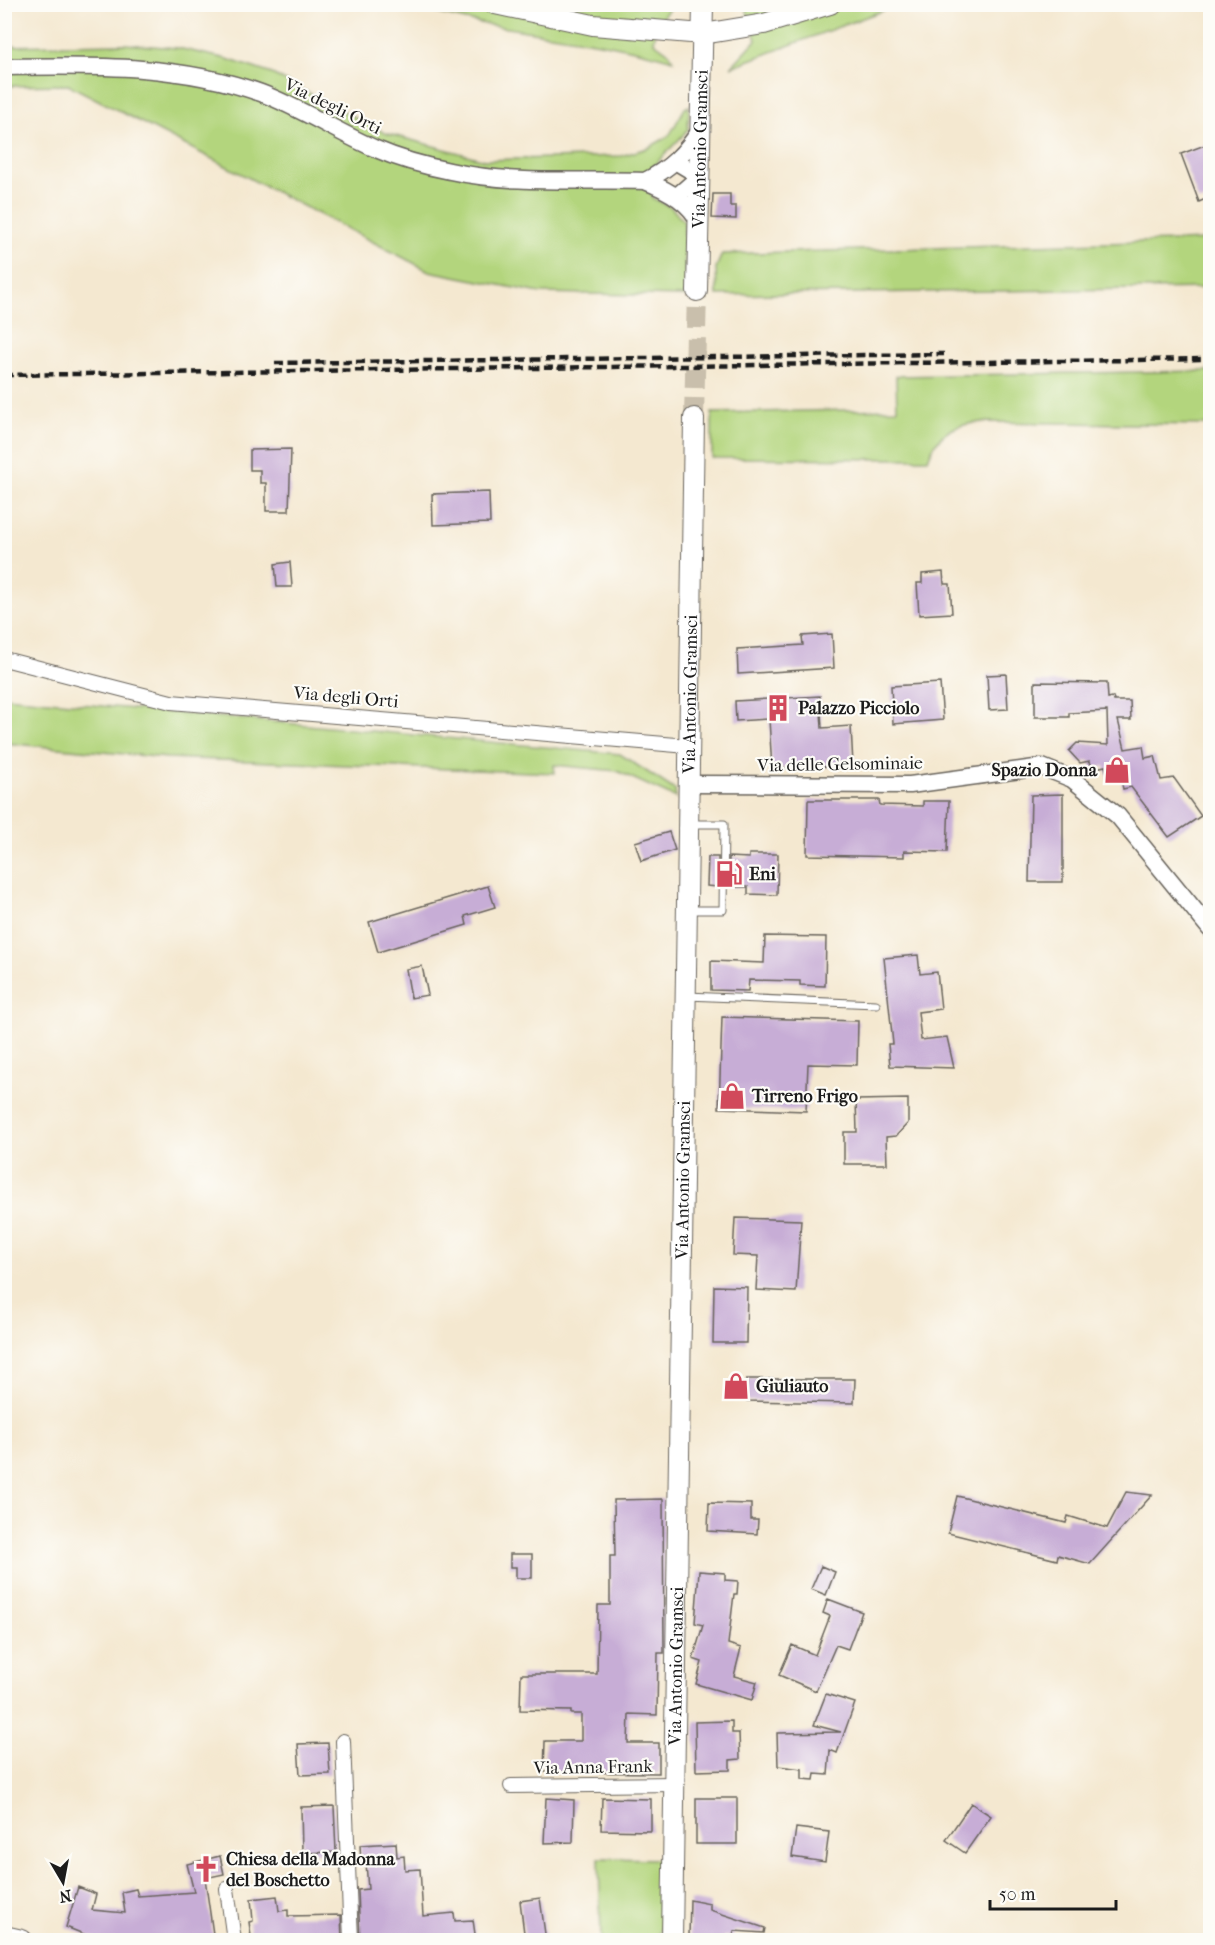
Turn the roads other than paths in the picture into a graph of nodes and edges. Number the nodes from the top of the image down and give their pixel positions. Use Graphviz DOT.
graph roads {
  1 [pos="495,4"];
  2 [pos="703,4"];
  3 [pos="830,4"];
  4 [pos="703,34"];
  5 [pos="4,67"];
  6 [pos="701,129"];
  7 [pos="675,161"];
  8 [pos="700,176"];
  9 [pos="645,181"];
  10 [pos="676,197"];
  11 [pos="699,222"];
  12 [pos="697,291"];
  13 [pos="694,418"];
  14 [pos="4,659"];
  15 [pos="688,746"];
  16 [pos="688,784"];
  17 [pos="687,824"];
  18 [pos="686,910"];
  19 [pos="1210,929"];
  20 [pos="685,996"];
  21 [pos="876,1004"];
  22 [pos="343,1741"];
  23 [pos="675,1784"];
  24 [pos="511,1786"];
  25 [pos="227,1889"];
  26 [pos="4,1936"];
  27 [pos="22,1941"];
  28 [pos="234,1941"];
  29 [pos="351,1941"];
  30 [pos="672,1941"];
  1 -- 4 [label="main road"];
  2 -- 4 [label="main road, Via Antonio Gramsci"];
  3 -- 4 [label="main road"];
  4 -- 6 [label="main road, Via Antonio Gramsci"];
  5 -- 9 [label="street, Via degli Orti"];
  6 -- 7 [label="street"];
  6 -- 8 [label="main road, Via Antonio Gramsci"];
  7 -- 8 [label="street"];
  7 -- 9 [label="street"];
  8 -- 10 [label="street"];
  8 -- 11 [label="main road, Via Antonio Gramsci"];
  9 -- 10 [label="street, Via degli Orti"];
  10 -- 11 [label="street, Via degli Orti"];
  11 -- 12 [label="main road, Via Antonio Gramsci"];
  13 -- 15 [label="main road, Via Antonio Gramsci"];
  14 -- 15 [label="street, Via degli Orti"];
  15 -- 16 [label="main road, Via Antonio Gramsci"];
  16 -- 17 [label="main road, Via Antonio Gramsci"];
  16 -- 19 [label="street, Via delle Gelsominaie"];
  17 -- 18 [label="main road, Via Antonio Gramsci"];
  17 -- 18 [label="lane"];
  18 -- 20 [label="main road, Via Antonio Gramsci"];
  20 -- 21 [label="lane"];
  20 -- 23 [label="main road, Via Antonio Gramsci"];
  22 -- 29 [label="street"];
  23 -- 24 [label="street, Via Anna Frank"];
  23 -- 30 [label="main road, Via Antonio Gramsci"];
  25 -- 28 [label="street"];
  26 -- 27 [label="main road"];
}
